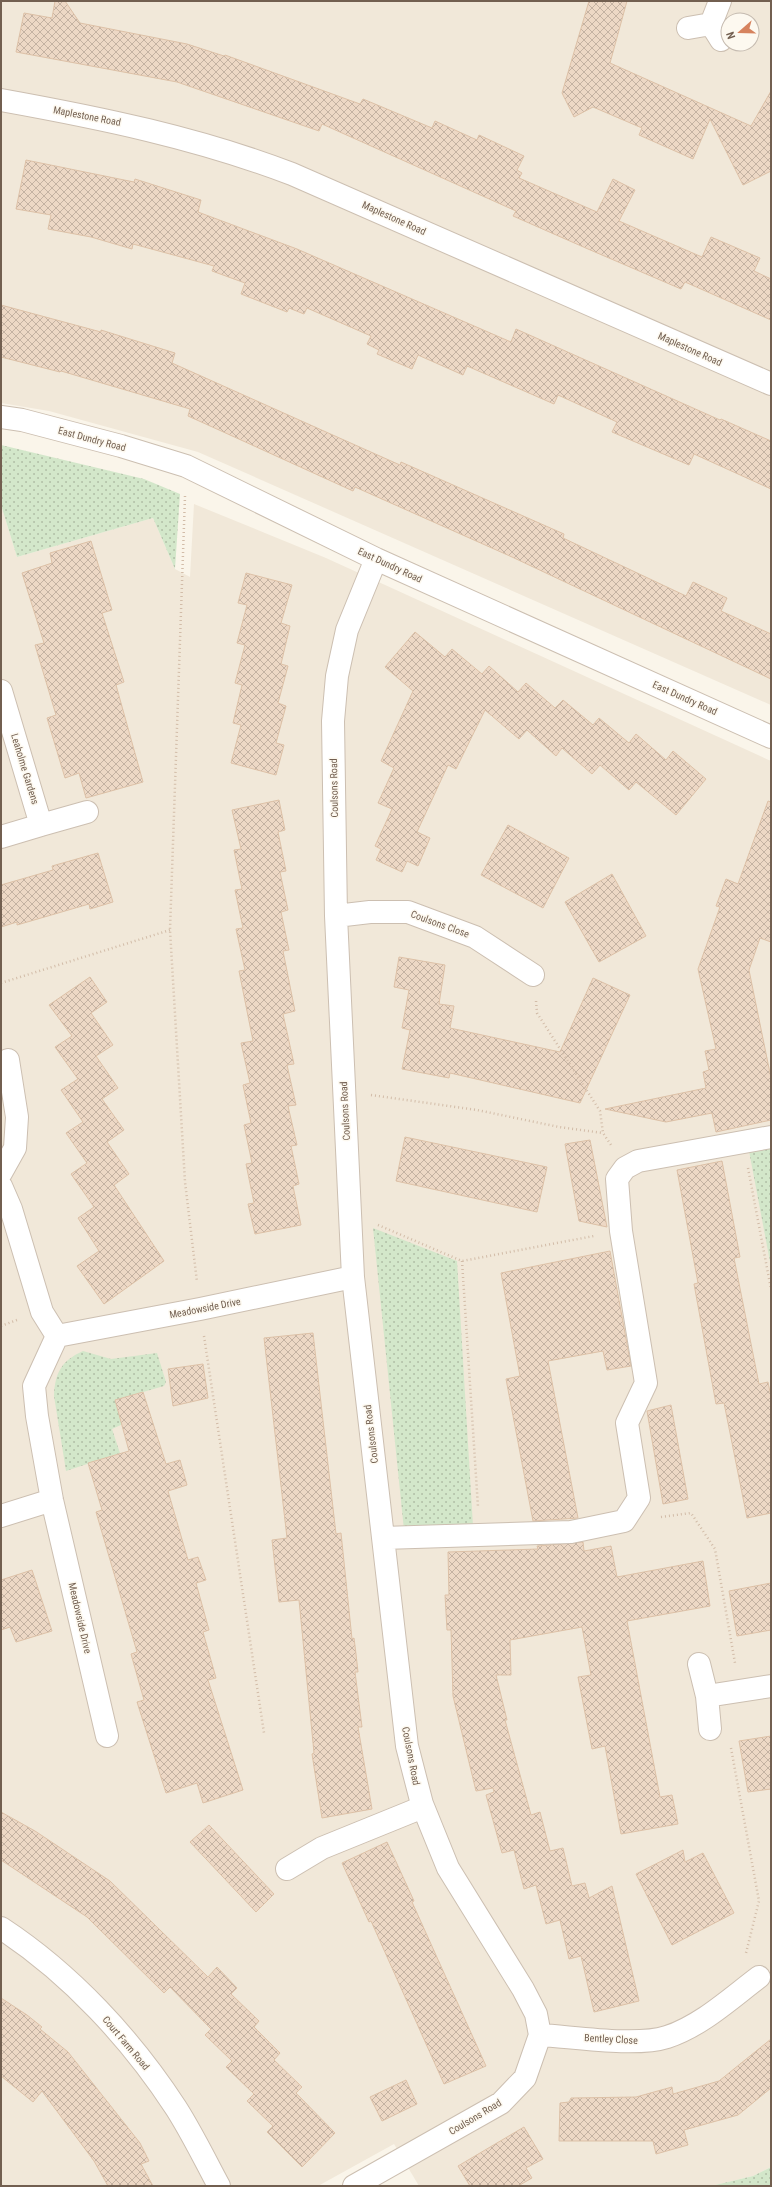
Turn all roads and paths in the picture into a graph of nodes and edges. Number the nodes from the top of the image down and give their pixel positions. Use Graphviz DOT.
graph roads {
  1 [pos="720,1"];
  2 [pos="688,28"];
  3 [pos="1,100"];
  4 [pos="771,384"];
  5 [pos="1,417"];
  6 [pos="186,466"];
  7 [pos="376,559"];
  8 [pos="1,691"];
  9 [pos="771,736"];
  10 [pos="87,812"];
  11 [pos="41,825"];
  12 [pos="1,837"];
  13 [pos="336,916"];
  14 [pos="170,930"];
  15 [pos="534,975"];
  16 [pos="1,983"];
  17 [pos="8,1060"];
  18 [pos="344,1091"];
  19 [pos="603,1133"];
  20 [pos="771,1137"];
  21 [pos="744,1142"];
  22 [pos="625,1168"];
  23 [pos="1,1173"];
  24 [pos="1,1186"];
  25 [pos="350,1213"];
  26 [pos="621,1231"];
  27 [pos="462,1261"];
  28 [pos="353,1277"];
  29 [pos="771,1289"];
  30 [pos="200,1309"];
  31 [pos="57,1336"];
  32 [pos="52,1500"];
  33 [pos="1,1516"];
  34 [pos="624,1521"];
  35 [pos="480,1535"];
  36 [pos="383,1538"];
  37 [pos="699,1664"];
  38 [pos="771,1686"];
  39 [pos="740,1692"];
  40 [pos="707,1696"];
  41 [pos="710,1729"];
  42 [pos="264,1733"];
  43 [pos="107,1736"];
  44 [pos="729,1740"];
  45 [pos="423,1807"];
  46 [pos="287,1869"];
  47 [pos="1,1928"];
  48 [pos="753,1982"];
  49 [pos="540,2035"];
  50 [pos="219,2186"];
  51 [pos="354,2186"];
  1 -- 2 [label="street"];
  3 -- 4 [label="street, Maplestone Road"];
  5 -- 6 [label="street, East Dundry Road"];
  6 -- 7 [label="street, East Dundry Road"];
  6 -- 14 [label="path"];
  7 -- 9 [label="street, East Dundry Road"];
  7 -- 13 [label="street, Coulsons Road"];
  8 -- 11 [label="street, Leaholme Gardens"];
  10 -- 11 [label="street"];
  11 -- 12 [label="street"];
  13 -- 15 [label="street, Coulsons Close"];
  13 -- 18 [label="street, Coulsons Road"];
  14 -- 16 [label="path"];
  14 -- 30 [label="path"];
  15 -- 19 [label="path"];
  17 -- 23 [label="street"];
  18 -- 19 [label="path"];
  18 -- 25 [label="street, Coulsons Road"];
  19 -- 22 [label="path"];
  20 -- 21 [label="street"];
  21 -- 22 [label="street"];
  21 -- 29 [label="path"];
  22 -- 26 [label="street"];
  24 -- 31 [label="street"];
  25 -- 27 [label="path"];
  25 -- 28 [label="street, Coulsons Road"];
  26 -- 27 [label="path"];
  26 -- 34 [label="street"];
  27 -- 35 [label="path"];
  28 -- 30 [label="street, Meadowside Drive"];
  28 -- 36 [label="street, Coulsons Road"];
  30 -- 31 [label="street, Meadowside Drive"];
  30 -- 42 [label="path"];
  31 -- 32 [label="street, Meadowside Drive"];
  32 -- 33 [label="street"];
  32 -- 43 [label="street, Meadowside Drive"];
  34 -- 35 [label="street"];
  34 -- 39 [label="path"];
  35 -- 36 [label="street"];
  36 -- 45 [label="street, Coulsons Road"];
  37 -- 40 [label="street"];
  38 -- 39 [label="street"];
  39 -- 40 [label="street"];
  40 -- 41 [label="street"];
  44 -- 48 [label="path"];
  45 -- 46 [label="street"];
  45 -- 49 [label="street, Coulsons Road"];
  47 -- 50 [label="street, Court Farm Road"];
  48 -- 49 [label="street, Bentley Close"];
  49 -- 51 [label="street, Coulsons Road"];
}
